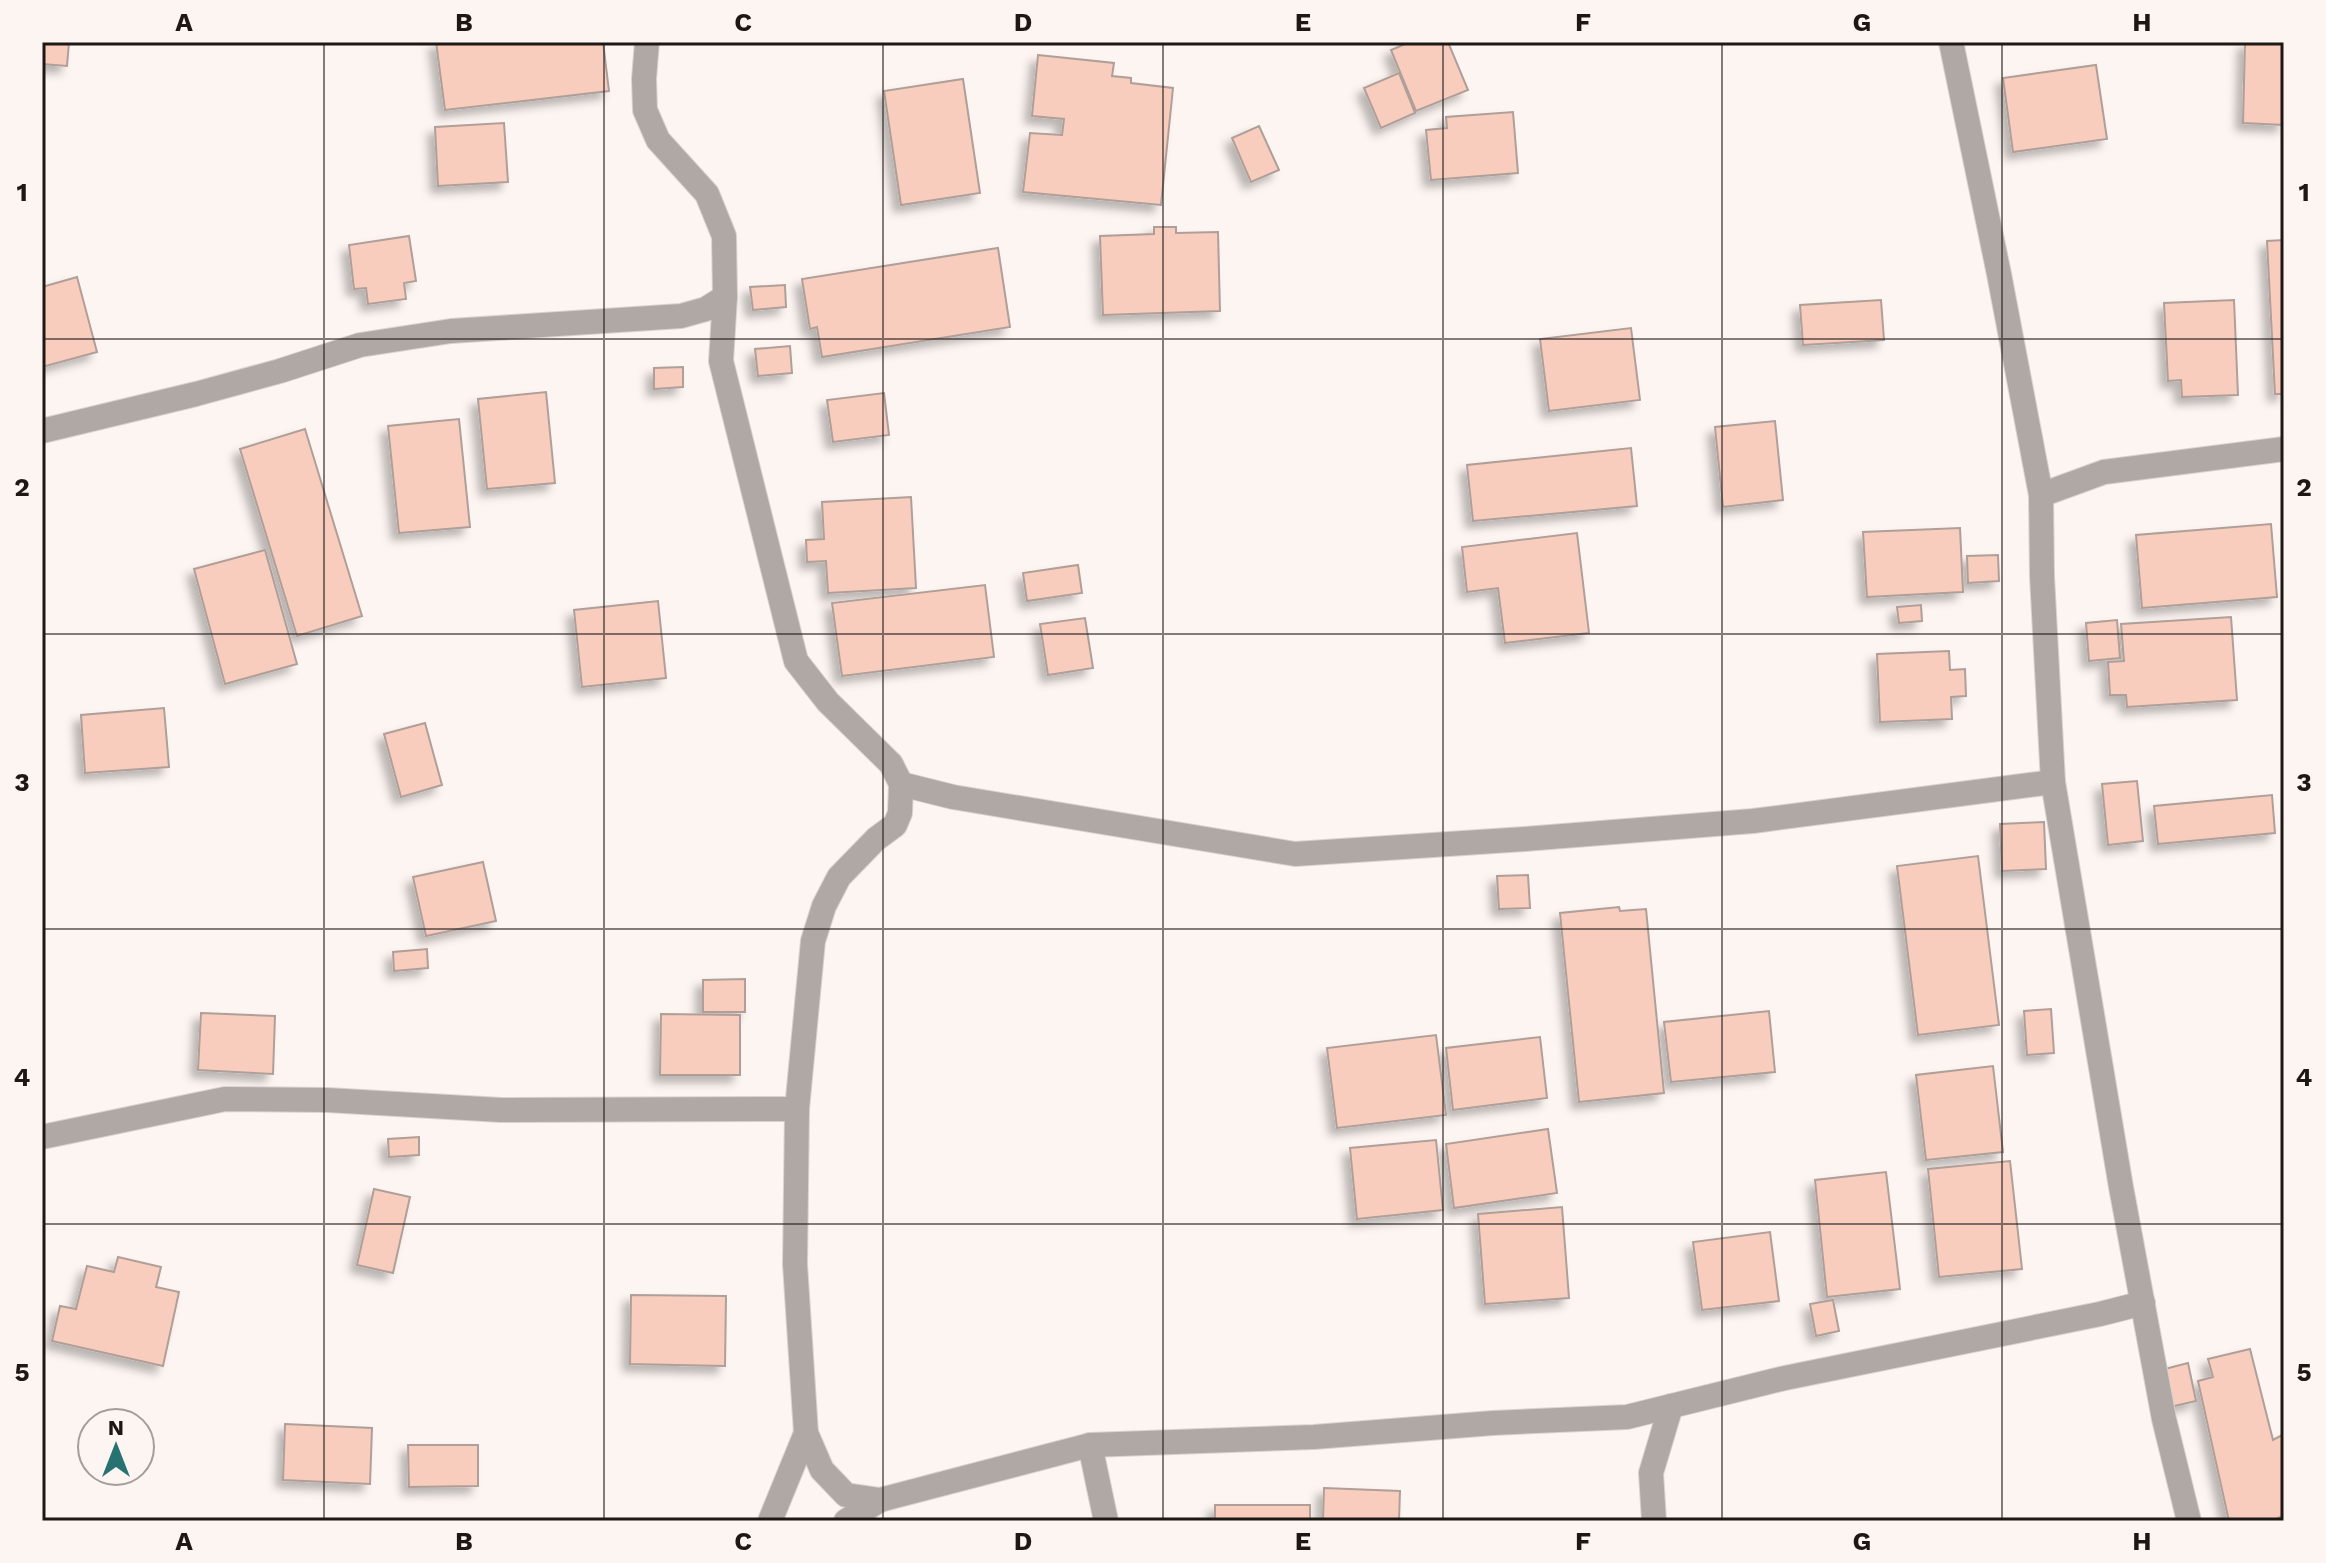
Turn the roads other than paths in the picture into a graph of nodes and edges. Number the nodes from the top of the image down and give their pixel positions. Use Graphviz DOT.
graph roads {
  1 [pos="647,42"];
  2 [pos="1951,42"];
  3 [pos="725,297"];
  4 [pos="42,431"];
  5 [pos="2284,449"];
  6 [pos="2041,495"];
  7 [pos="2053,782"];
  8 [pos="901,784"];
  9 [pos="797,1109"];
  10 [pos="42,1137"];
  11 [pos="2143,1303"];
  12 [pos="1671,1406"];
  13 [pos="806,1433"];
  14 [pos="1090,1445"];
  15 [pos="880,1500"];
  16 [pos="770,1521"];
  17 [pos="846,1521"];
  18 [pos="1106,1521"];
  19 [pos="1654,1521"];
  20 [pos="2189,1521"];
  1 -- 3 [label="street"];
  2 -- 6 [label="street"];
  3 -- 4 [label="street"];
  3 -- 8 [label="street"];
  5 -- 6 [label="street"];
  6 -- 7 [label="street"];
  7 -- 8 [label="street"];
  7 -- 11 [label="street"];
  8 -- 9 [label="street"];
  9 -- 10 [label="street"];
  9 -- 13 [label="street"];
  11 -- 12 [label="street"];
  11 -- 20 [label="street"];
  12 -- 14 [label="street"];
  12 -- 19 [label="street"];
  13 -- 15 [label="street"];
  13 -- 16 [label="street"];
  14 -- 15 [label="street"];
  14 -- 18 [label="street"];
  15 -- 17 [label="street"];
}
